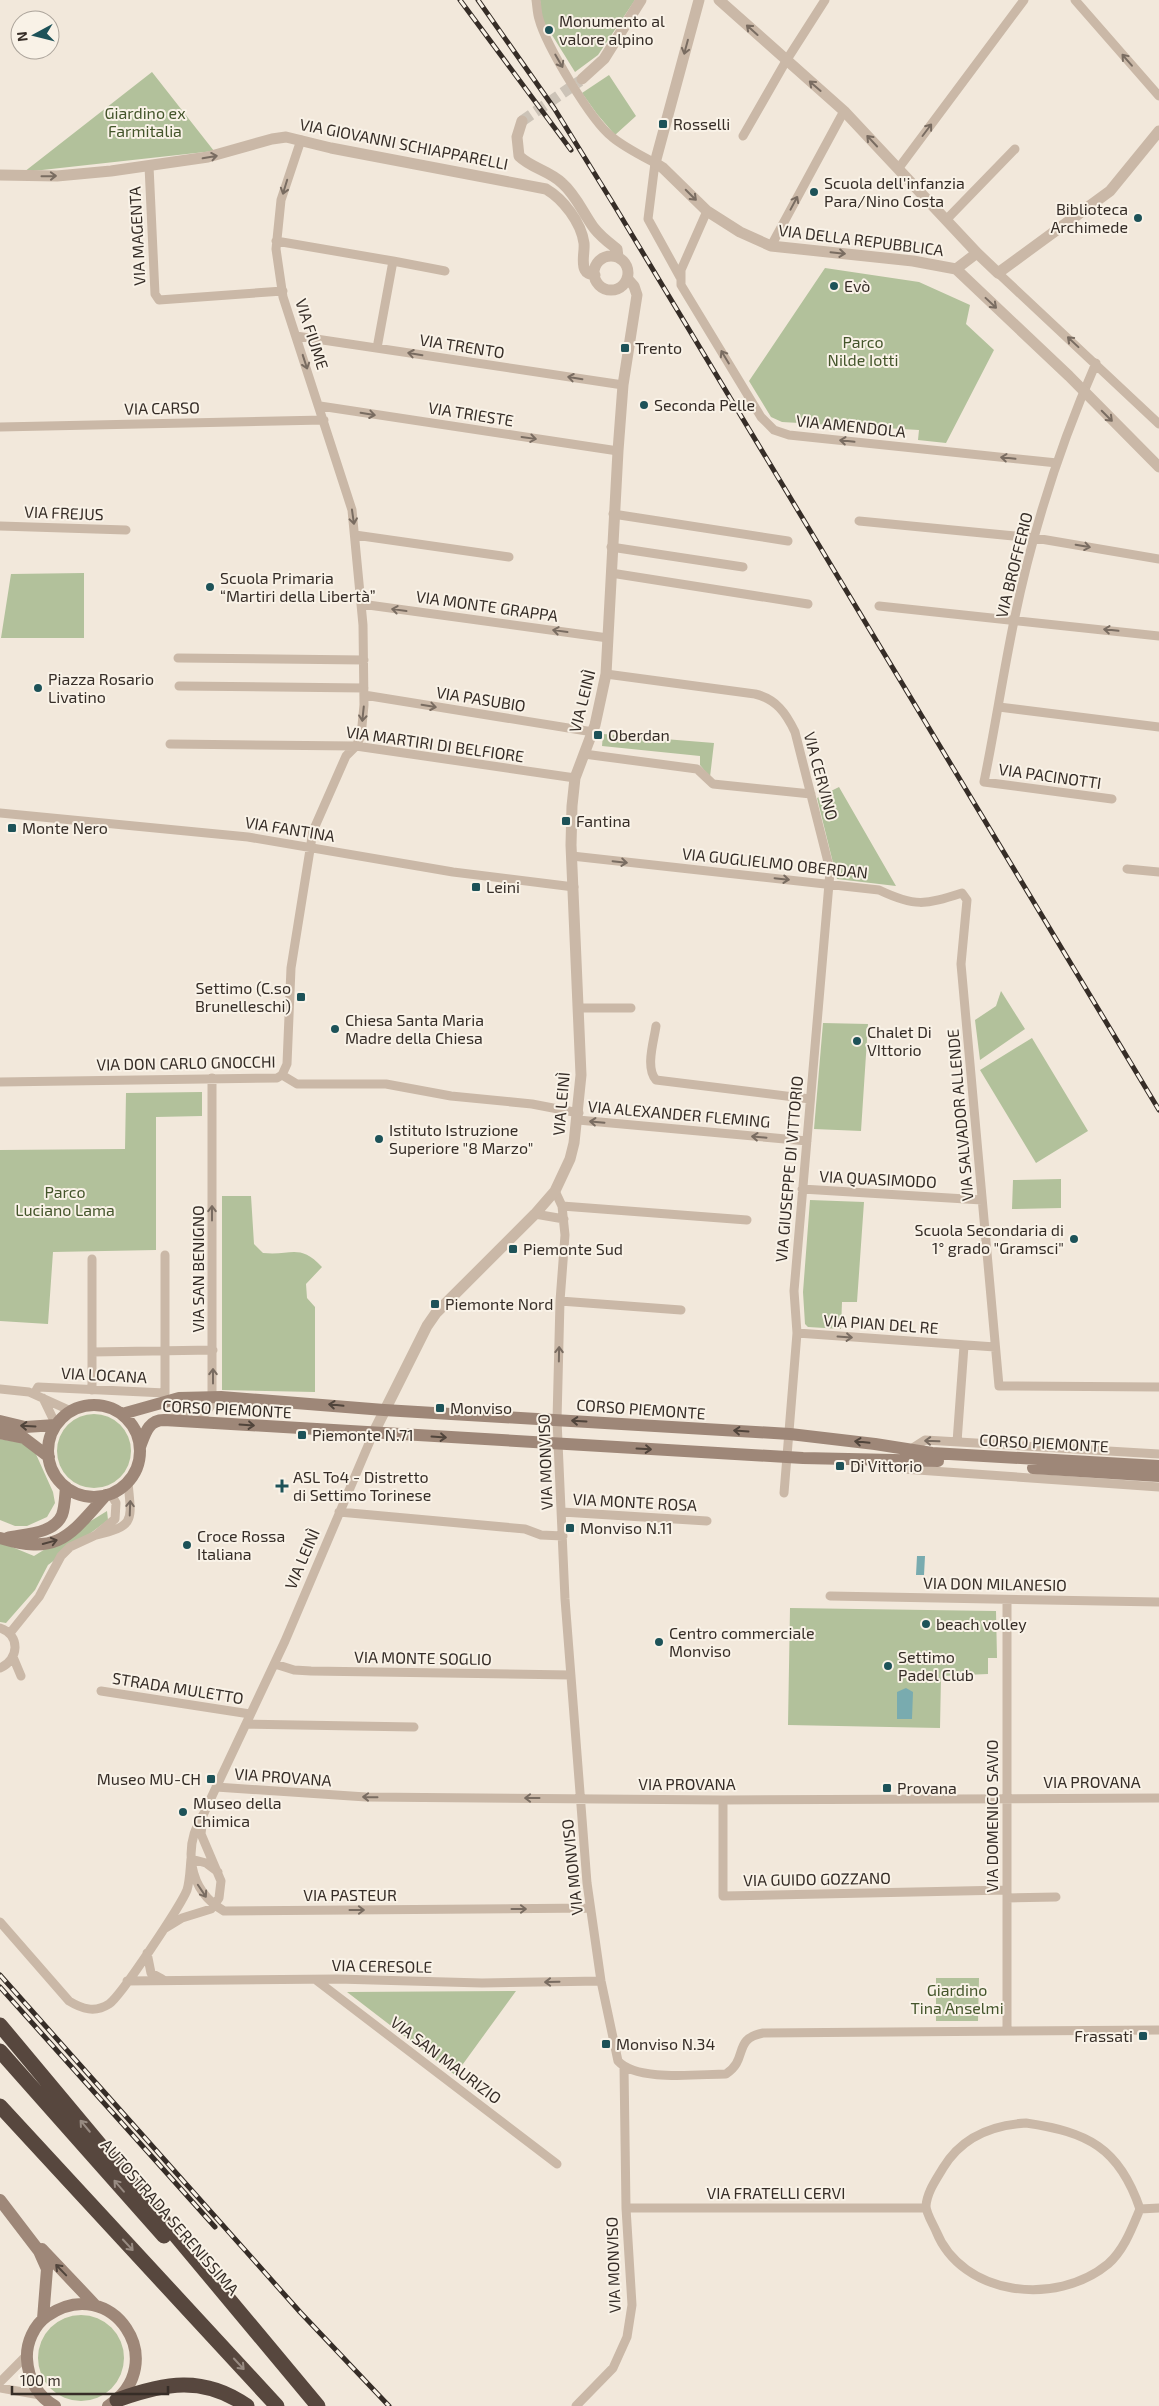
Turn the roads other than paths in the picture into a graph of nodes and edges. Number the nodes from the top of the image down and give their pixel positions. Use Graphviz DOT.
graph roads {
  1 [pos="536,0"];
  2 [pos="641,0"];
  3 [pos="699,0"];
  4 [pos="719,0"];
  5 [pos="825,0"];
  6 [pos="1024,0"];
  7 [pos="1075,0"];
  8 [pos="786,61"];
  9 [pos="582,79"];
  10 [pos="1159,96"];
  11 [pos="844,111"];
  12 [pos="522,121"];
  13 [pos="1159,131"];
  14 [pos="743,136"];
  15 [pos="301,140"];
  16 [pos="1015,149"];
  17 [pos="654,163"];
  18 [pos="149,166"];
  19 [pos="898,169"];
  20 [pos="0,175"];
  21 [pos="707,211"];
  22 [pos="946,220"];
  23 [pos="276,241"];
  24 [pos="607,243"];
  25 [pos="771,246"];
  26 [pos="977,253"];
  27 [pos="584,255"];
  28 [pos="618,257"];
  29 [pos="602,260"];
  30 [pos="393,261"];
  31 [pos="956,269"];
  32 [pos="445,270"];
  33 [pos="998,273"];
  34 [pos="594,275"];
  35 [pos="680,277"];
  36 [pos="627,278"];
  37 [pos="619,288"];
  38 [pos="282,291"];
  39 [pos="634,300"];
  40 [pos="296,336"];
  41 [pos="377,348"];
  42 [pos="1096,363"];
  43 [pos="624,385"];
  44 [pos="1084,392"];
  45 [pos="320,406"];
  46 [pos="324,420"];
  47 [pos="1159,424"];
  48 [pos="0,427"];
  49 [pos="618,451"];
  50 [pos="1057,463"];
  51 [pos="1159,467"];
  52 [pos="613,514"];
  53 [pos="859,521"];
  54 [pos="0,526"];
  55 [pos="126,530"];
  56 [pos="355,535"];
  57 [pos="1035,538"];
  58 [pos="788,541"];
  59 [pos="612,547"];
  60 [pos="509,558"];
  61 [pos="1159,560"];
  62 [pos="743,567"];
  63 [pos="610,573"];
  64 [pos="361,604"];
  65 [pos="808,604"];
  66 [pos="879,606"];
  67 [pos="1014,619"];
  68 [pos="1159,636"];
  69 [pos="608,638"];
  70 [pos="178,658"];
  71 [pos="364,660"];
  72 [pos="606,674"];
  73 [pos="179,686"];
  74 [pos="364,692"];
  75 [pos="999,707"];
  76 [pos="1159,727"];
  77 [pos="593,732"];
  78 [pos="170,744"];
  79 [pos="356,746"];
  80 [pos="584,754"];
  81 [pos="575,778"];
  82 [pos="984,782"];
  83 [pos="811,794"];
  84 [pos="1112,799"];
  85 [pos="0,814"];
  86 [pos="310,846"];
  87 [pos="572,856"];
  88 [pos="1127,868"];
  89 [pos="1159,872"];
  90 [pos="828,884"];
  91 [pos="574,887"];
  92 [pos="967,900"];
  93 [pos="580,1008"];
  94 [pos="631,1008"];
  95 [pos="656,1026"];
  96 [pos="282,1075"];
  97 [pos="212,1078"];
  98 [pos="0,1082"];
  99 [pos="810,1098"];
  100 [pos="578,1116"];
  101 [pos="807,1141"];
  102 [pos="802,1189"];
  103 [pos="555,1191"];
  104 [pos="982,1200"];
  105 [pos="562,1206"];
  106 [pos="535,1214"];
  107 [pos="564,1219"];
  108 [pos="747,1220"];
  109 [pos="165,1255"];
  110 [pos="92,1260"];
  111 [pos="560,1301"];
  112 [pos="681,1310"];
  113 [pos="797,1333"];
  114 [pos="964,1346"];
  115 [pos="995,1347"];
  116 [pos="213,1350"];
  117 [pos="165,1351"];
  118 [pos="92,1352"];
  119 [pos="1159,1388"];
  120 [pos="0,1389"];
  121 [pos="92,1390"];
  122 [pos="38,1396"];
  123 [pos="213,1397"];
  124 [pos="384,1410"];
  125 [pos="71,1411"];
  126 [pos="122,1414"];
  127 [pos="164,1420"];
  128 [pos="557,1420"];
  129 [pos="0,1421"];
  130 [pos="56,1425"];
  131 [pos="0,1433"];
  132 [pos="373,1434"];
  133 [pos="790,1434"];
  134 [pos="957,1442"];
  135 [pos="560,1445"];
  136 [pos="140,1447"];
  137 [pos="910,1450"];
  138 [pos="1159,1454"];
  139 [pos="49,1457"];
  140 [pos="788,1457"];
  141 [pos="867,1460"];
  142 [pos="1159,1466"];
  143 [pos="1159,1476"];
  144 [pos="128,1482"];
  145 [pos="66,1487"];
  146 [pos="1159,1487"];
  147 [pos="784,1493"];
  148 [pos="108,1494"];
  149 [pos="339,1512"];
  150 [pos="562,1512"];
  151 [pos="707,1521"];
  152 [pos="96,1535"];
  153 [pos="563,1536"];
  154 [pos="1,1538"];
  155 [pos="830,1596"];
  156 [pos="1007,1600"];
  157 [pos="1159,1602"];
  158 [pos="0,1628"];
  159 [pos="10,1633"];
  160 [pos="13,1657"];
  161 [pos="275,1664"];
  162 [pos="3,1666"];
  163 [pos="571,1675"];
  164 [pos="100,1691"];
  165 [pos="250,1714"];
  166 [pos="246,1724"];
  167 [pos="414,1727"];
  168 [pos="216,1787"];
  169 [pos="1007,1797"];
  170 [pos="581,1798"];
  171 [pos="1159,1798"];
  172 [pos="723,1800"];
  173 [pos="204,1813"];
  174 [pos="190,1859"];
  175 [pos="218,1872"];
  176 [pos="1007,1894"];
  177 [pos="1056,1898"];
  178 [pos="215,1905"];
  179 [pos="590,1908"];
  180 [pos="0,1922"];
  181 [pos="162,1931"];
  182 [pos="147,1953"];
  183 [pos="162,1980"];
  184 [pos="316,1980"];
  185 [pos="127,1981"];
  186 [pos="601,1981"];
  187 [pos="0,2025"];
  188 [pos="1159,2030"];
  189 [pos="1008,2032"];
  190 [pos="0,2051"];
  191 [pos="624,2067"];
  192 [pos="0,2106"];
  193 [pos="557,2164"];
  194 [pos="0,2200"];
  195 [pos="626,2208"];
  196 [pos="926,2208"];
  197 [pos="1159,2208"];
  198 [pos="1140,2209"];
  199 [pos="28,2234"];
  200 [pos="95,2305"];
  201 [pos="43,2319"];
  202 [pos="26,2356"];
  203 [pos="0,2382"];
  204 [pos="0,2388"];
  205 [pos="49,2402"];
  206 [pos="112,2403"];
  207 [pos="247,2406"];
  208 [pos="278,2406"];
  209 [pos="314,2406"];
  210 [pos="318,2406"];
  211 [pos="576,2406"];
  1 -- 17 [label="street, VIA DELLA REPUBBLICA, one-way"];
  2 -- 9 [label="street"];
  3 -- 17 [label="street, one-way"];
  8 -- 4 [label="street, one-way"];
  5 -- 8 [label="street"];
  19 -- 6 [label="street, one-way"];
  10 -- 7 [label="street, one-way"];
  11 -- 8 [label="street, one-way"];
  8 -- 14 [label="street"];
  19 -- 11 [label="street, one-way"];
  25 -- 11 [label="street, one-way"];
  12 -- 24 [label="street"];
  13 -- 33 [label="street"];
  18 -- 15 [label="street, VIA GIOVANNI SCHIAPPARELLI, one-way"];
  15 -- 23 [label="street, VIA FIUME, one-way"];
  15 -- 27 [label="street, VIA GIOVANNI SCHIAPPARELLI"];
  16 -- 22 [label="street"];
  17 -- 21 [label="street, VIA DELLA REPUBBLICA, one-way"];
  17 -- 35 [label="street, VIA AMENDOLA"];
  20 -- 18 [label="street, VIA GIOVANNI SCHIAPPARELLI, one-way"];
  18 -- 38 [label="street, VIA MAGENTA"];
  19 -- 22 [label="street"];
  21 -- 25 [label="street, VIA DELLA REPUBBLICA"];
  21 -- 35 [label="street"];
  22 -- 26 [label="street"];
  23 -- 30 [label="street"];
  23 -- 38 [label="street, VIA FIUME"];
  24 -- 28 [label="street"];
  24 -- 29 [label="street"];
  25 -- 31 [label="street, VIA DELLA REPUBBLICA, one-way"];
  26 -- 31 [label="street"];
  26 -- 33 [label="street"];
  27 -- 29 [label="street"];
  27 -- 34 [label="street, VIA GIOVANNI SCHIAPPARELLI"];
  28 -- 29 [label="street"];
  28 -- 36 [label="street"];
  29 -- 34 [label="street"];
  30 -- 32 [label="street"];
  30 -- 41 [label="street"];
  31 -- 44 [label="street, VIA DELLA REPUBBLICA, one-way"];
  42 -- 33 [label="street, one-way"];
  34 -- 37 [label="street"];
  50 -- 35 [label="street, VIA AMENDOLA, one-way"];
  36 -- 37 [label="street"];
  36 -- 39 [label="street, VIA LEINÌ"];
  37 -- 39 [label="street"];
  38 -- 40 [label="street, VIA FIUME"];
  39 -- 43 [label="street, VIA LEINÌ"];
  40 -- 41 [label="street, VIA TRENTO"];
  40 -- 45 [label="street, VIA FIUME, one-way"];
  43 -- 41 [label="street, VIA TRENTO, one-way"];
  42 -- 44 [label="street, VIA BROFFERIO"];
  42 -- 47 [label="street"];
  43 -- 49 [label="street, VIA LEINÌ"];
  44 -- 50 [label="street, VIA BROFFERIO"];
  44 -- 51 [label="street, VIA DELLA REPUBBLICA, one-way"];
  45 -- 46 [label="street, VIA FIUME"];
  45 -- 49 [label="street, VIA TRIESTE, one-way"];
  46 -- 48 [label="street, VIA CARSO"];
  46 -- 56 [label="street, VIA FIUME, one-way"];
  49 -- 52 [label="street, VIA LEINÌ"];
  50 -- 57 [label="street, VIA BROFFERIO"];
  52 -- 58 [label="street"];
  52 -- 59 [label="street, VIA LEINÌ"];
  53 -- 57 [label="street"];
  54 -- 55 [label="street, VIA FREJUS"];
  56 -- 60 [label="street"];
  56 -- 64 [label="street, VIA FIUME"];
  57 -- 61 [label="street, one-way"];
  57 -- 67 [label="street, VIA BROFFERIO"];
  59 -- 62 [label="street"];
  59 -- 63 [label="street, VIA LEINÌ"];
  63 -- 65 [label="street"];
  63 -- 69 [label="street, VIA LEINÌ"];
  69 -- 64 [label="street, VIA MONTE GRAPPA, one-way"];
  64 -- 71 [label="street, VIA FIUME"];
  66 -- 67 [label="street"];
  68 -- 67 [label="street, one-way"];
  67 -- 75 [label="street, VIA BROFFERIO"];
  69 -- 72 [label="street, VIA LEINÌ"];
  70 -- 71 [label="street"];
  71 -- 74 [label="street, VIA FIUME"];
  72 -- 77 [label="street, VIA LEINÌ"];
  72 -- 83 [label="street, VIA CERVINO"];
  73 -- 74 [label="street, VIA PASUBIO"];
  74 -- 77 [label="street, VIA PASUBIO, one-way"];
  74 -- 79 [label="street, VIA FIUME, one-way"];
  75 -- 76 [label="street"];
  75 -- 82 [label="street, VIA BROFFERIO"];
  77 -- 80 [label="street, VIA LEINÌ"];
  78 -- 79 [label="street, VIA MARTIRI DI BELFIORE"];
  79 -- 81 [label="street, VIA MARTIRI DI BELFIORE"];
  79 -- 86 [label="street, VIA FIUME"];
  80 -- 81 [label="street, VIA LEINÌ"];
  80 -- 83 [label="street"];
  81 -- 87 [label="street, VIA LEINÌ"];
  82 -- 84 [label="street, VIA PACINOTTI"];
  83 -- 90 [label="street, VIA CERVINO"];
  85 -- 86 [label="street, VIA FANTINA"];
  86 -- 91 [label="street, VIA FANTINA"];
  86 -- 96 [label="street, VIA FIUME"];
  87 -- 90 [label="street, VIA GUGLIELMO OBERDAN, one-way"];
  87 -- 91 [label="street, VIA LEINÌ"];
  88 -- 89 [label="street"];
  90 -- 92 [label="street, VIA GUGLIELMO OBERDAN"];
  90 -- 99 [label="street, VIA GIUSEPPE DI VITTORIO"];
  91 -- 93 [label="street, VIA LEINÌ"];
  92 -- 104 [label="street, VIA SALVADOR ALLENDE"];
  93 -- 94 [label="street"];
  93 -- 100 [label="street, VIA LEINÌ"];
  95 -- 99 [label="street"];
  96 -- 97 [label="street, VIA DON CARLO GNOCCHI"];
  96 -- 100 [label="street, VIA DON CARLO GNOCCHI"];
  97 -- 98 [label="street, VIA DON CARLO GNOCCHI"];
  116 -- 97 [label="street, VIA SAN BENIGNO, one-way"];
  99 -- 101 [label="street, VIA GIUSEPPE DI VITTORIO"];
  101 -- 100 [label="street, VIA ALEXANDER FLEMING, one-way"];
  100 -- 103 [label="street, VIA LEINÌ"];
  101 -- 102 [label="street, VIA GIUSEPPE DI VITTORIO"];
  102 -- 104 [label="street, VIA QUASIMODO"];
  102 -- 113 [label="street, VIA GIUSEPPE DI VITTORIO"];
  103 -- 105 [label="street, VIA MONVISO"];
  103 -- 106 [label="street, VIA LEINÌ"];
  104 -- 115 [label="street, VIA SALVADOR ALLENDE"];
  105 -- 107 [label="street, VIA MONVISO"];
  105 -- 108 [label="street"];
  106 -- 107 [label="street"];
  106 -- 124 [label="street, VIA LEINÌ"];
  107 -- 111 [label="street, VIA MONVISO"];
  109 -- 117 [label="street, VIA LOCANA"];
  110 -- 118 [label="street"];
  111 -- 112 [label="street"];
  128 -- 111 [label="street, VIA MONVISO, one-way"];
  113 -- 114 [label="street, VIA PIAN DEL RE, one-way"];
  113 -- 133 [label="street, VIA GIUSEPPE DI VITTORIO"];
  114 -- 115 [label="street, VIA PIAN DEL RE"];
  114 -- 134 [label="street"];
  115 -- 119 [label="street, VIA SALVADOR ALLENDE"];
  116 -- 117 [label="street, VIA LOCANA"];
  123 -- 116 [label="street, VIA SAN BENIGNO, one-way"];
  117 -- 118 [label="street, VIA LOCANA"];
  117 -- 121 [label="street, VIA LOCANA"];
  118 -- 121 [label="street"];
  120 -- 122 [label="street"];
  121 -- 122 [label="street, VIA LOCANA"];
  122 -- 125 [label="street"];
  122 -- 130 [label="street"];
  124 -- 123 [label="main road, CORSO PIEMONTE, one-way"];
  123 -- 126 [label="main road, CORSO PIEMONTE"];
  123 -- 127 [label="street"];
  124 -- 128 [label="main road, CORSO PIEMONTE"];
  124 -- 132 [label="street, VIA LEINÌ"];
  125 -- 126 [label="main road"];
  125 -- 130 [label="main road"];
  126 -- 136 [label="main road"];
  127 -- 132 [label="main road, CORSO PIEMONTE, one-way"];
  127 -- 136 [label="main road, CORSO PIEMONTE"];
  133 -- 128 [label="main road, CORSO PIEMONTE, one-way"];
  128 -- 135 [label="street, VIA MONVISO"];
  130 -- 129 [label="main road, one-way"];
  130 -- 139 [label="main road"];
  131 -- 139 [label="main road"];
  132 -- 135 [label="main road, CORSO PIEMONTE, one-way"];
  132 -- 149 [label="street, VIA LEINÌ"];
  137 -- 133 [label="main road, CORSO PIEMONTE, one-way"];
  133 -- 140 [label="street, VIA GIUSEPPE DI VITTORIO"];
  134 -- 137 [label="street, one-way"];
  134 -- 138 [label="street"];
  135 -- 140 [label="main road, CORSO PIEMONTE, one-way"];
  135 -- 150 [label="street, VIA MONVISO"];
  136 -- 144 [label="main road"];
  137 -- 142 [label="main road, CORSO PIEMONTE"];
  139 -- 145 [label="main road"];
  140 -- 141 [label="main road, CORSO PIEMONTE"];
  140 -- 147 [label="street, VIA GIUSEPPE DI VITTORIO"];
  141 -- 143 [label="main road, CORSO PIEMONTE"];
  141 -- 146 [label="street, CORSO PIEMONTE"];
  144 -- 148 [label="main road"];
  152 -- 144 [label="street, one-way"];
  145 -- 148 [label="main road"];
  145 -- 154 [label="main road"];
  148 -- 152 [label="street"];
  154 -- 148 [label="main road, one-way"];
  149 -- 153 [label="street"];
  149 -- 161 [label="street, VIA LEINÌ"];
  150 -- 151 [label="street, VIA MONTE ROSA"];
  150 -- 153 [label="street, VIA MONVISO"];
  152 -- 159 [label="street"];
  153 -- 163 [label="street, VIA MONVISO"];
  155 -- 156 [label="street, VIA DON MILANESIO"];
  156 -- 157 [label="street, VIA DON MILANESIO"];
  156 -- 169 [label="street, VIA DOMENICO SAVIO"];
  158 -- 159 [label="street"];
  159 -- 160 [label="street"];
  160 -- 162 [label="street"];
  160 -- 162 [label="street"];
  161 -- 163 [label="street, VIA MONTE SOGLIO"];
  161 -- 165 [label="street, VIA LEINÌ"];
  163 -- 170 [label="street, VIA MONVISO"];
  164 -- 165 [label="street, STRADA MULETTO"];
  165 -- 166 [label="street, VIA LEINÌ"];
  166 -- 167 [label="street"];
  166 -- 168 [label="street, VIA LEINÌ"];
  170 -- 168 [label="street, VIA PROVANA, one-way"];
  168 -- 173 [label="street, VIA LEINÌ"];
  169 -- 171 [label="street, VIA PROVANA"];
  169 -- 172 [label="street, VIA PROVANA"];
  169 -- 176 [label="street, VIA DOMENICO SAVIO"];
  170 -- 172 [label="street, VIA PROVANA"];
  170 -- 179 [label="street, VIA MONVISO"];
  172 -- 176 [label="street, VIA GUIDO GOZZANO"];
  173 -- 174 [label="street"];
  173 -- 175 [label="street"];
  174 -- 175 [label="street"];
  174 -- 178 [label="street, one-way"];
  174 -- 181 [label="street"];
  175 -- 178 [label="street"];
  176 -- 177 [label="street"];
  176 -- 189 [label="street, VIA DOMENICO SAVIO"];
  178 -- 179 [label="street, VIA PASTEUR, one-way"];
  178 -- 181 [label="street"];
  179 -- 186 [label="street, VIA MONVISO"];
  180 -- 185 [label="street"];
  181 -- 182 [label="street"];
  182 -- 183 [label="street"];
  182 -- 185 [label="street"];
  183 -- 184 [label="street, VIA CERESOLE"];
  183 -- 185 [label="street, VIA CERESOLE"];
  186 -- 184 [label="street, VIA CERESOLE, one-way"];
  184 -- 193 [label="street, VIA SAN MAURIZIO"];
  186 -- 191 [label="street, VIA MONVISO"];
  210 -- 187 [label="highway, one-way"];
  188 -- 189 [label="street"];
  189 -- 191 [label="street"];
  209 -- 190 [label="highway, AUTOSTRADA SERENISSIMA, one-way"];
  191 -- 195 [label="street, VIA MONVISO"];
  192 -- 208 [label="highway, one-way"];
  194 -- 199 [label="main road"];
  195 -- 196 [label="street, VIA FRATELLI CERVI"];
  195 -- 211 [label="street, VIA MONVISO"];
  196 -- 198 [label="street"];
  196 -- 198 [label="street"];
  197 -- 198 [label="street"];
  200 -- 199 [label="main road, one-way"];
  199 -- 201 [label="main road"];
  200 -- 201 [label="main road"];
  200 -- 206 [label="main road"];
  201 -- 202 [label="main road"];
  202 -- 203 [label="street"];
  202 -- 205 [label="main road"];
  204 -- 205 [label="street"];
  206 -- 207 [label="highway"];
}
